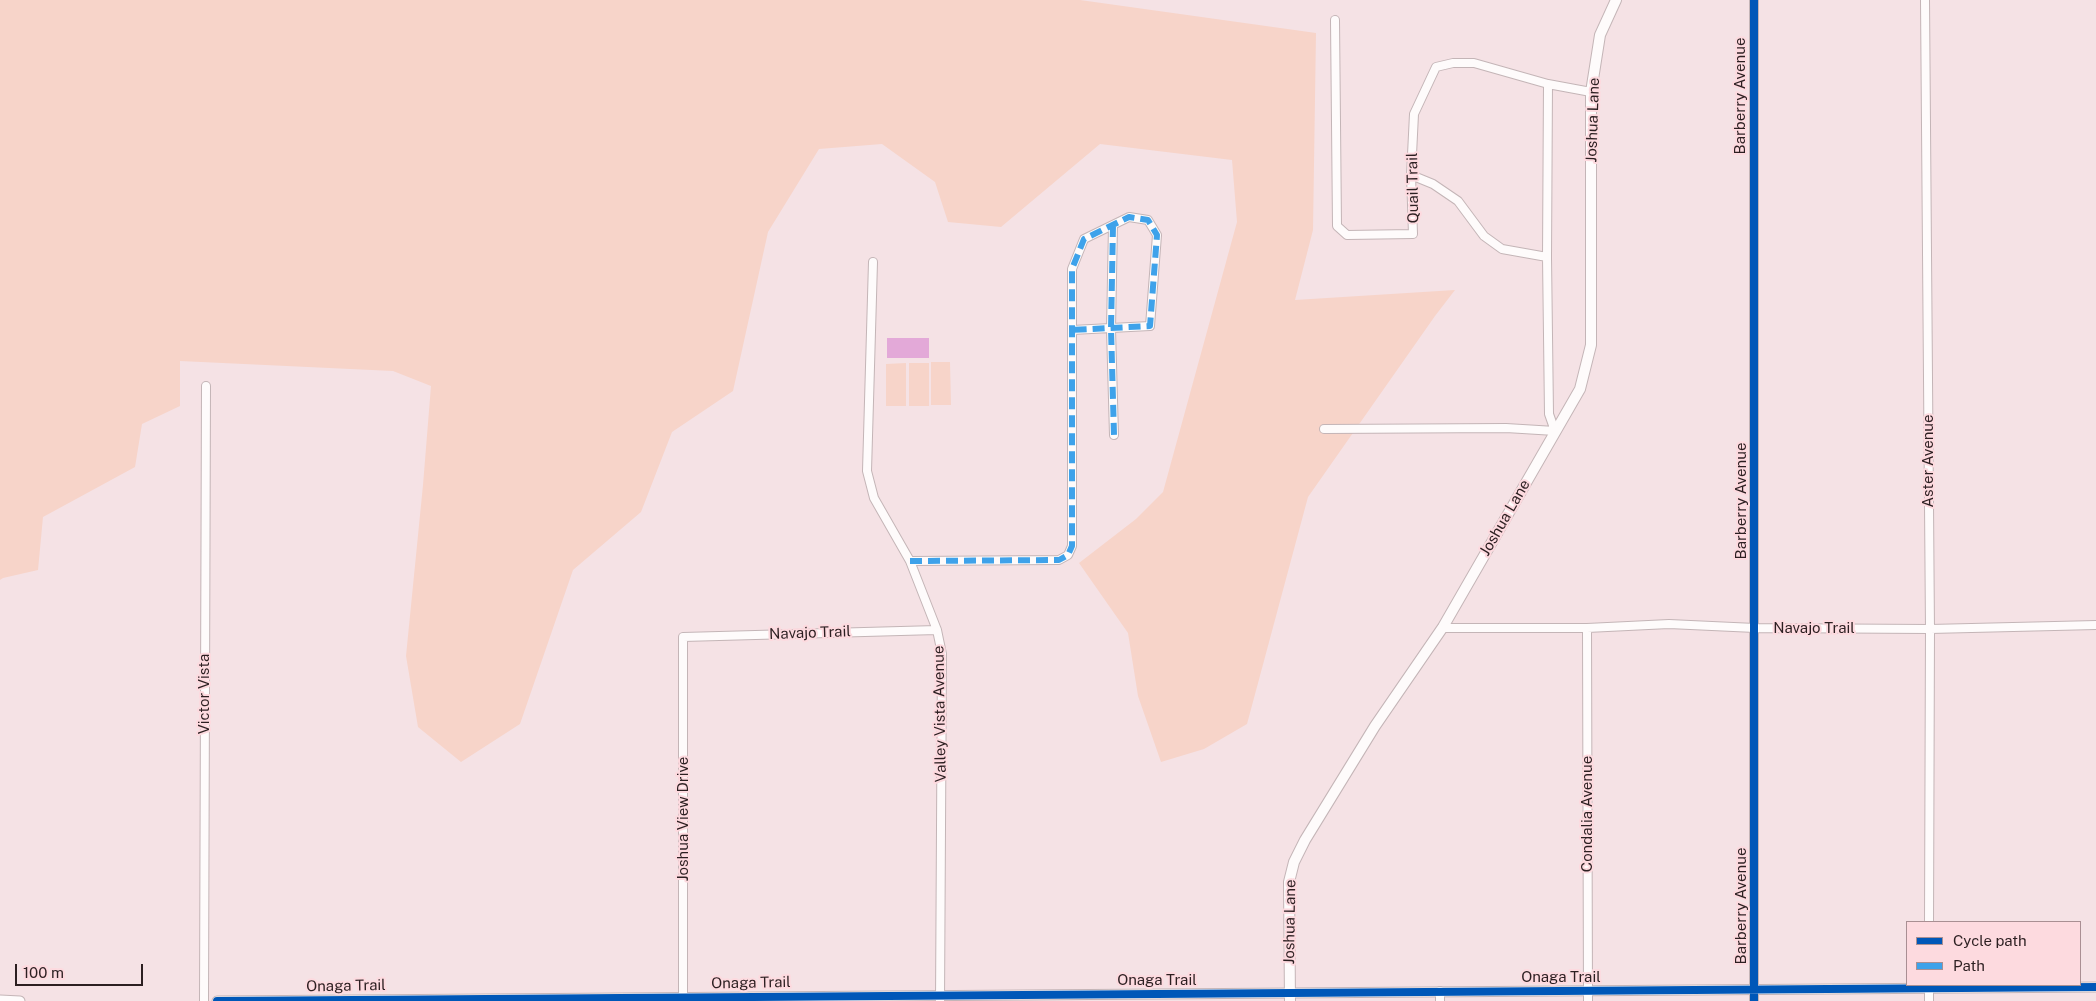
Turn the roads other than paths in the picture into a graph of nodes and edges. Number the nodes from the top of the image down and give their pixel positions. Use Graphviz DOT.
graph roads {
  1 [pos="1616,0"];
  2 [pos="1754,0"];
  3 [pos="1925,0"];
  4 [pos="1335,20"];
  5 [pos="1548,84"];
  6 [pos="1591,92"];
  7 [pos="1411,175"];
  8 [pos="1113,225"];
  9 [pos="1547,257"];
  10 [pos="873,262"];
  11 [pos="1111,329"];
  12 [pos="1072,330"];
  13 [pos="206,386"];
  14 [pos="1324,429"];
  15 [pos="1554,431"];
  16 [pos="1114,435"];
  17 [pos="910,561"];
  18 [pos="2096,625"];
  19 [pos="1442,628"];
  20 [pos="1586,628"];
  21 [pos="1755,628"];
  22 [pos="1930,629"];
  23 [pos="937,630"];
  24 [pos="683,637"];
  25 [pos="1929,921"];
  26 [pos="1929,987"];
  27 [pos="2096,987"];
  28 [pos="1588,990"];
  29 [pos="1754,990"];
  30 [pos="1440,991"];
  31 [pos="1139,997"];
  32 [pos="940,998"];
  33 [pos="1290,998"];
  34 [pos="683,999"];
  35 [pos="0,1000"];
  36 [pos="381,1000"];
  37 [pos="20,1001"];
  38 [pos="204,1001"];
  39 [pos="217,1001"];
  40 [pos="1440,1001"];
  41 [pos="1588,1001"];
  42 [pos="1754,1001"];
  43 [pos="1929,1001"];
  1 -- 6 [label="main road, Joshua Lane"];
  2 -- 21 [label="street, Barberry Avenue"];
  3 -- 22 [label="street, Aster Avenue"];
  4 -- 7 [label="street, Quail Trail"];
  5 -- 6 [label="street"];
  5 -- 7 [label="street, Quail Trail"];
  5 -- 9 [label="street"];
  6 -- 15 [label="main road, Joshua Lane"];
  7 -- 9 [label="street"];
  8 -- 11 [label="street"];
  8 -- 11 [label="street"];
  8 -- 12 [label="street"];
  9 -- 15 [label="street"];
  10 -- 17 [label="street, Valley Vista Avenue"];
  11 -- 12 [label="street"];
  11 -- 16 [label="street"];
  12 -- 17 [label="street"];
  13 -- 38 [label="street, Victor Vista"];
  14 -- 15 [label="street"];
  15 -- 19 [label="main road, Joshua Lane"];
  17 -- 23 [label="street, Valley Vista Avenue"];
  18 -- 22 [label="street, Navajo Trail"];
  19 -- 20 [label="street, Navajo Trail"];
  19 -- 33 [label="main road, Joshua Lane"];
  20 -- 21 [label="street, Navajo Trail"];
  20 -- 28 [label="street, Condalia Avenue"];
  21 -- 22 [label="street, Navajo Trail"];
  21 -- 29 [label="street, Barberry Avenue"];
  22 -- 25 [label="street, Aster Avenue"];
  23 -- 24 [label="street, Navajo Trail"];
  23 -- 32 [label="street, Valley Vista Avenue"];
  24 -- 34 [label="street, Joshua View Drive"];
  26 -- 27 [label="street, Onaga Trail"];
  26 -- 29 [label="street, Onaga Trail"];
  26 -- 43 [label="street"];
  28 -- 29 [label="street, Onaga Trail"];
  28 -- 30 [label="street, Onaga Trail"];
  28 -- 41 [label="street, Condalia Avenue"];
  29 -- 42 [label="street, Barberry Avenue"];
  30 -- 33 [label="street, Onaga Trail"];
  30 -- 40 [label="street"];
  31 -- 32 [label="street, Onaga Trail"];
  31 -- 33 [label="street, Onaga Trail"];
  32 -- 34 [label="street, Onaga Trail"];
  34 -- 36 [label="street, Onaga Trail"];
  35 -- 37 [label="street"];
  36 -- 39 [label="street, Onaga Trail"];
}
